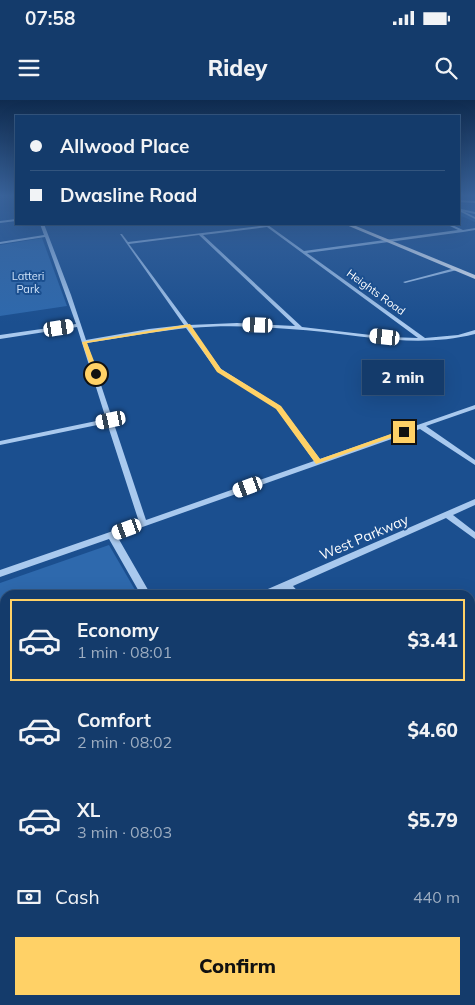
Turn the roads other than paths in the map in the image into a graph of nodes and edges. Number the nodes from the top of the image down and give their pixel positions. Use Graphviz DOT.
graph roads {
  1 [pos="31,238"];
  2 [pos="47,238"];
  3 [pos="124,238"];
  4 [pos="166,238"];
  5 [pos="205,238"];
  6 [pos="284,238"];
  7 [pos="380,238"];
  8 [pos="408,238"];
  9 [pos="387,241"];
  10 [pos="0,243"];
  11 [pos="128,243"];
  12 [pos="303,252"];
  13 [pos="455,269"];
  14 [pos="475,277"];
  15 [pos="405,282"];
  16 [pos="79,325"];
  17 [pos="189,326"];
  18 [pos="301,329"];
  19 [pos="475,332"];
  20 [pos="0,338"];
  21 [pos="423,339"];
  22 [pos="84,342"];
  23 [pos="475,407"];
  24 [pos="111,420"];
  25 [pos="421,426"];
  26 [pos="0,443"];
  27 [pos="319,462"];
  28 [pos="475,463"];
  29 [pos="475,502"];
  30 [pos="448,515"];
  31 [pos="143,523"];
  32 [pos="111,534"];
  33 [pos="475,536"];
  34 [pos="0,574"];
  35 [pos="287,585"];
  36 [pos="143,590"];
  37 [pos="276,590"];
  38 [pos="292,590"];
  1 -- 10 [label="street"];
  2 -- 16 [label="street"];
  3 -- 11 [label="street"];
  4 -- 11 [label="street"];
  5 -- 18 [label="street"];
  6 -- 12 [label="street, Heights Road"];
  7 -- 9 [label="main road"];
  8 -- 9 [label="street"];
  9 -- 12 [label="street"];
  9 -- 13 [label="main road"];
  11 -- 17 [label="street"];
  12 -- 21 [label="street, Heights Road"];
  13 -- 14 [label="main road"];
  13 -- 15 [label="street"];
  16 -- 20 [label="street"];
  16 -- 22 [label="street"];
  17 -- 18 [label="street"];
  17 -- 22 [label="street"];
  17 -- 27 [label="street"];
  18 -- 21 [label="street"];
  19 -- 21 [label="street"];
  22 -- 24 [label="street"];
  23 -- 25 [label="street"];
  24 -- 26 [label="street"];
  24 -- 31 [label="street"];
  25 -- 27 [label="street"];
  25 -- 28 [label="street"];
  27 -- 31 [label="street"];
  29 -- 30 [label="street, West Parkway"];
  30 -- 33 [label="street"];
  30 -- 35 [label="street, West Parkway"];
  31 -- 32 [label="street"];
  32 -- 34 [label="street"];
  32 -- 36 [label="street"];
  35 -- 37 [label="street, West Parkway"];
  35 -- 38 [label="street"];
}
